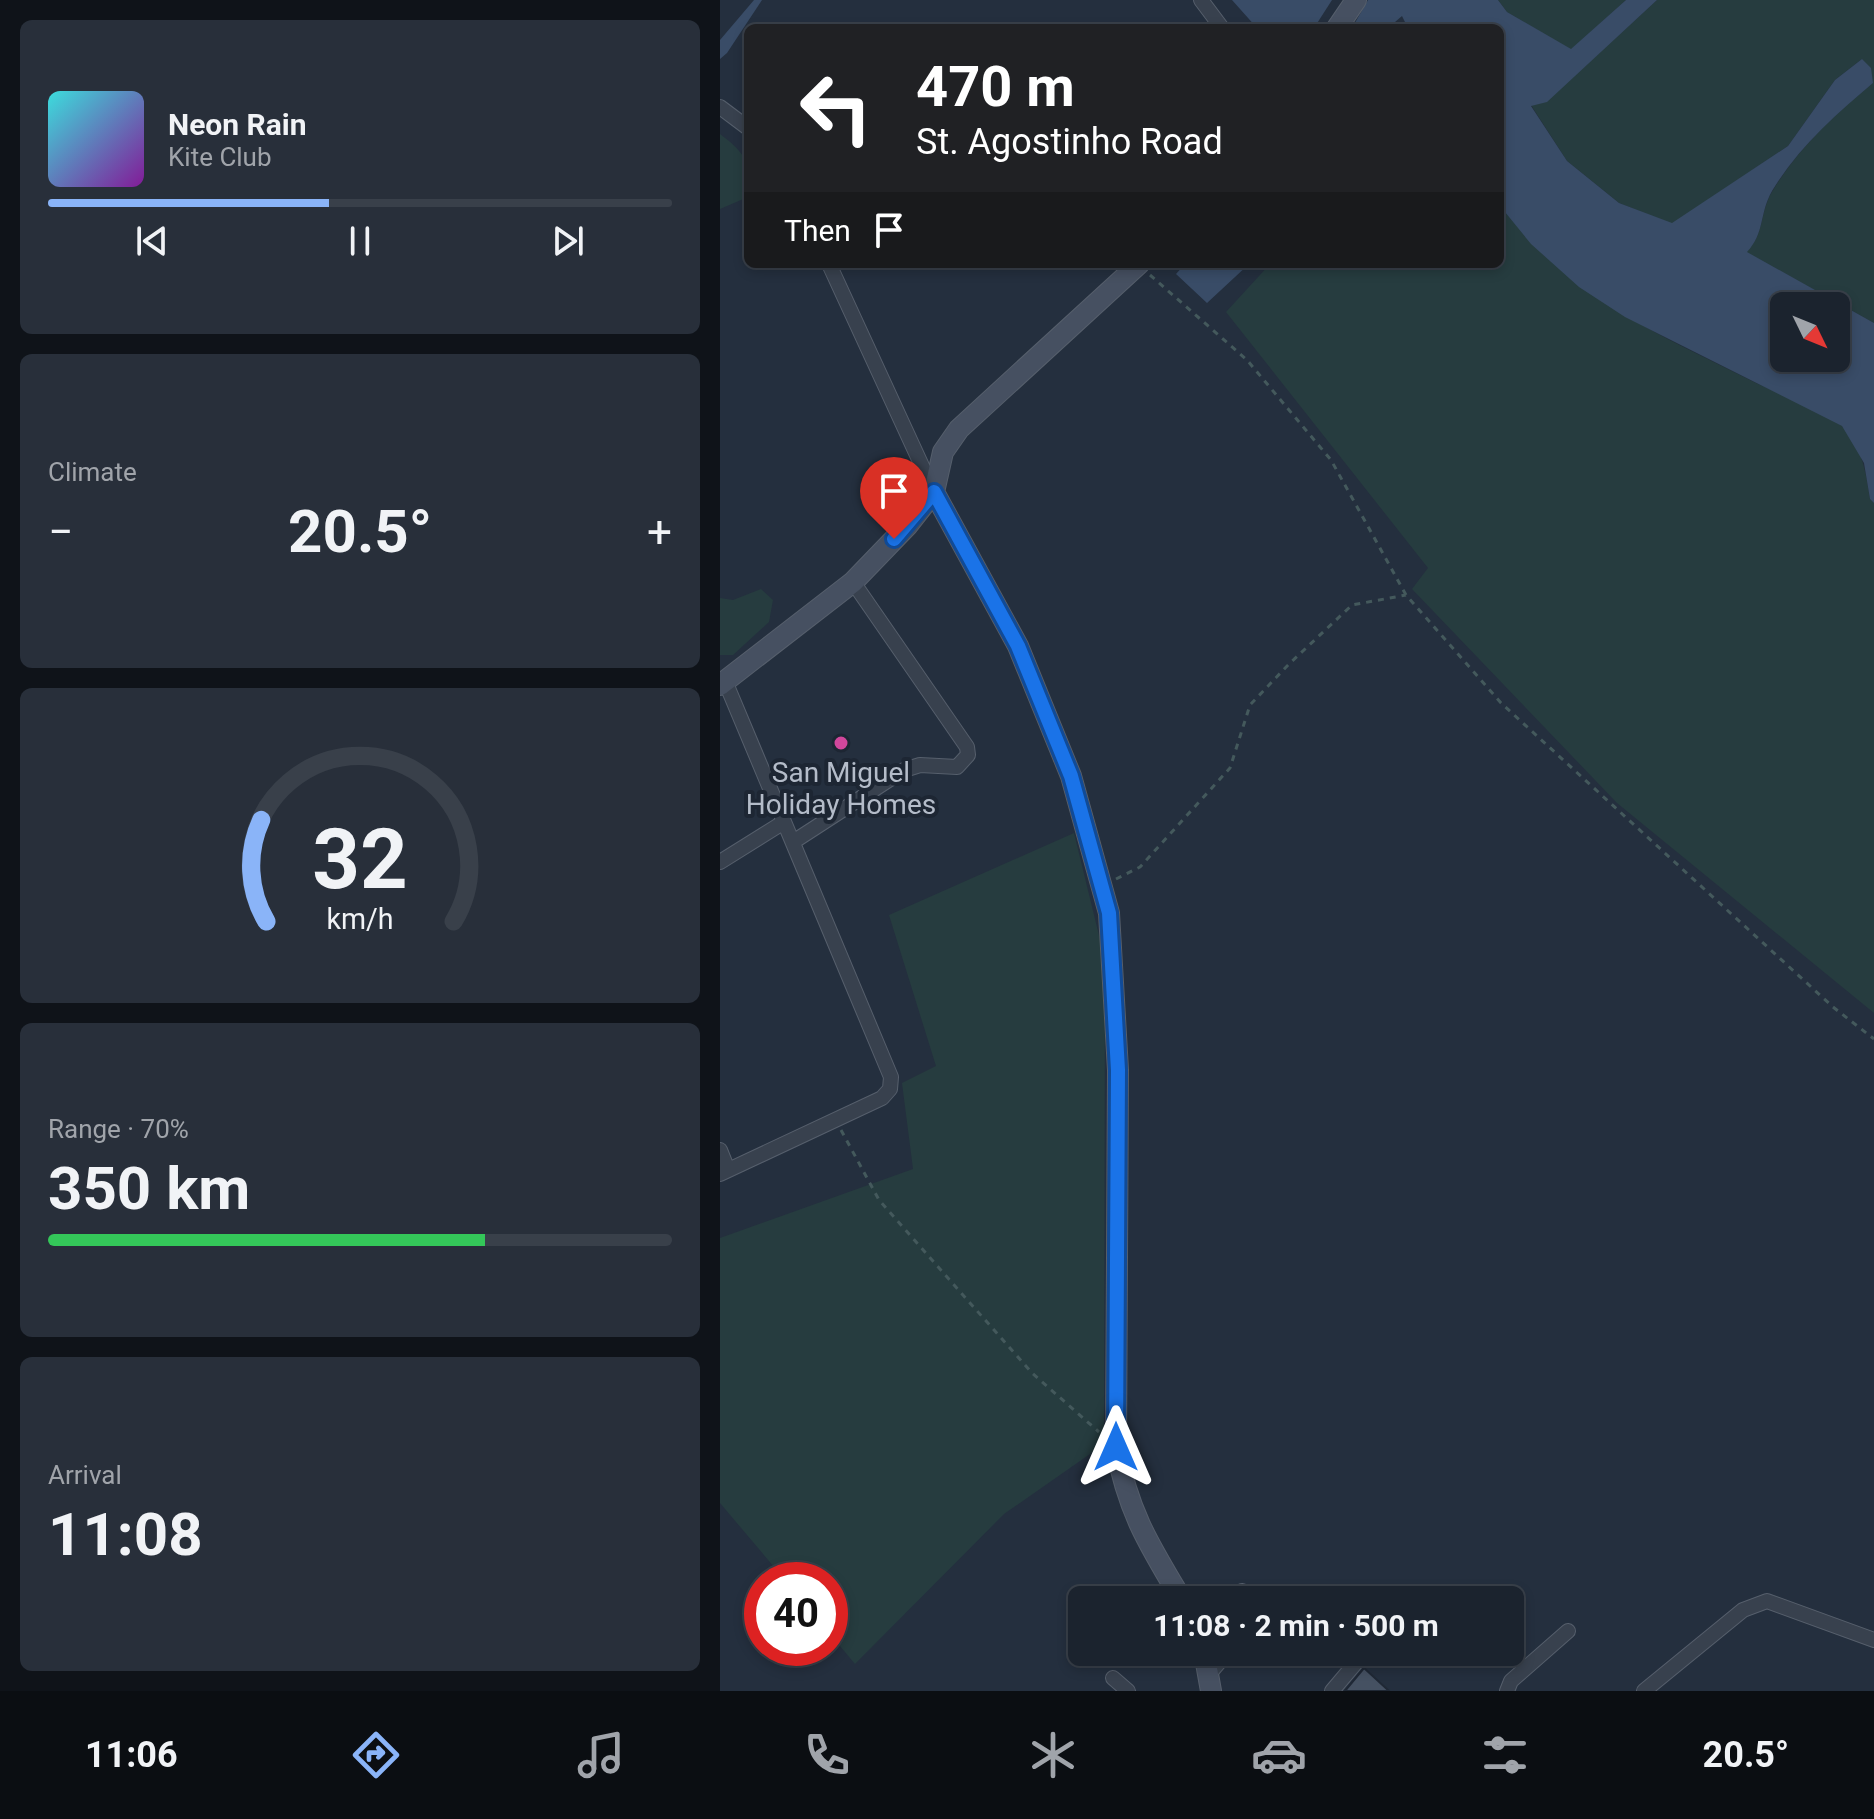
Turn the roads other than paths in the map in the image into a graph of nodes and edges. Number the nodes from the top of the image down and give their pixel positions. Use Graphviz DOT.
graph roads {
  1 [pos="1201,0"];
  2 [pos="1356,0"];
  3 [pos="1219,24"];
  4 [pos="1340,24"];
  5 [pos="720,107"];
  6 [pos="744,125"];
  7 [pos="831,268"];
  8 [pos="1135,268"];
  9 [pos="934,492"];
  10 [pos="853,582"];
  11 [pos="722,683"];
  12 [pos="784,822"];
  13 [pos="793,842"];
  14 [pos="720,862"];
  15 [pos="720,1150"];
  16 [pos="724,1172"];
  17 [pos="1174,1586"];
  18 [pos="1568,1631"];
  19 [pos="1874,1640"];
  20 [pos="1353,1666"];
  21 [pos="1113,1678"];
  22 [pos="1128,1691"];
  23 [pos="1332,1691"];
  24 [pos="1507,1691"];
  25 [pos="1644,1691"];
  1 -- 3 [label="street"];
  2 -- 4 [label="street"];
  5 -- 6 [label="street"];
  7 -- 9 [label="street"];
  8 -- 9 [label="street"];
  9 -- 10 [label="street"];
  9 -- 17 [label="street"];
  10 -- 11 [label="street"];
  10 -- 13 [label="street"];
  11 -- 12 [label="street"];
  12 -- 13 [label="street"];
  12 -- 14 [label="street"];
  13 -- 16 [label="street"];
  15 -- 16 [label="street"];
  18 -- 24 [label="street"];
  19 -- 25 [label="street"];
  20 -- 23 [label="street"];
  21 -- 22 [label="street"];
}
